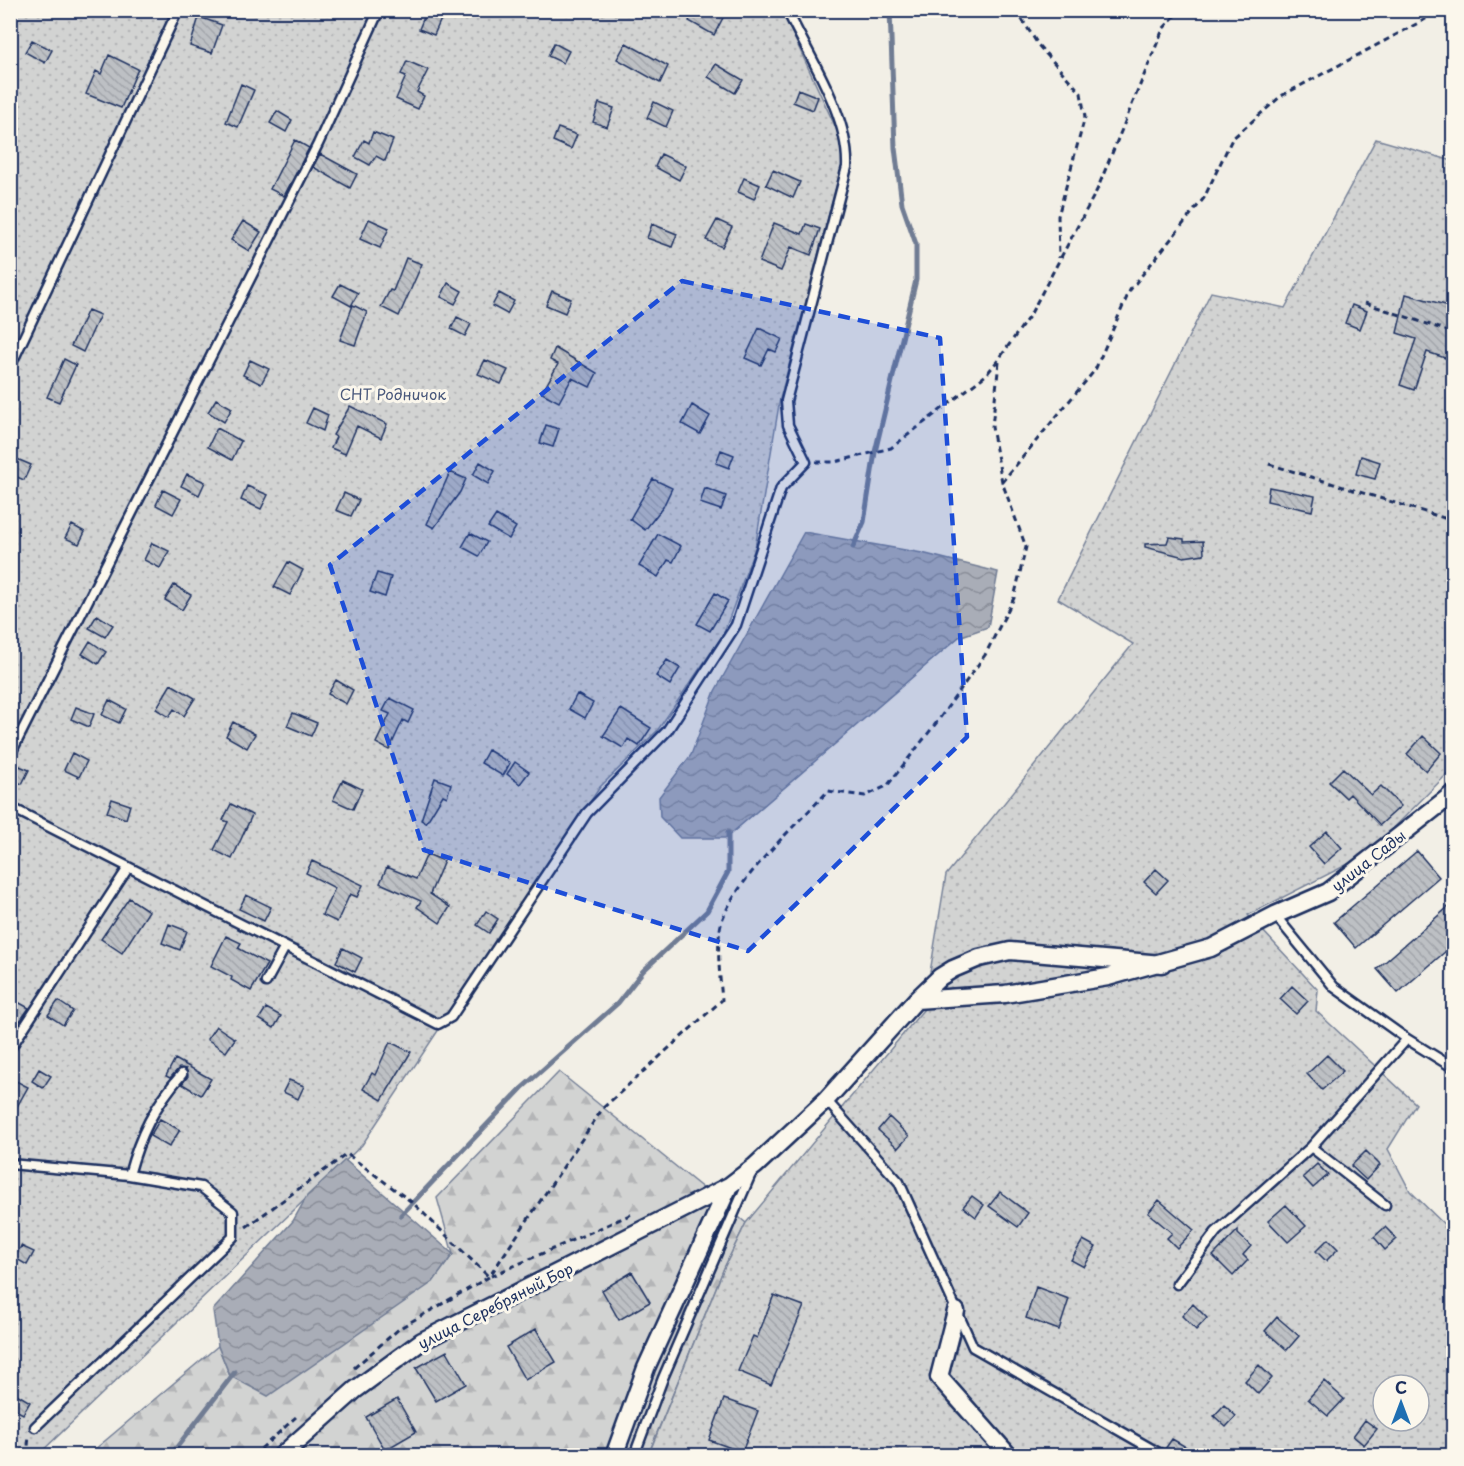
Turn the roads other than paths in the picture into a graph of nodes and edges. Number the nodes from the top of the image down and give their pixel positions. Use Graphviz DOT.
graph roads {
  1 [pos="178,10"];
  2 [pos="379,10"];
  3 [pos="787,10"];
  4 [pos="10,367"];
  5 [pos="10,755"];
  6 [pos="1454,793"];
  7 [pos="10,807"];
  8 [pos="129,868"];
  9 [pos="1275,915"];
  10 [pos="285,947"];
  11 [pos="1162,964"];
  12 [pos="266,982"];
  13 [pos="916,1000"];
  14 [pos="1407,1040"];
  15 [pos="10,1049"];
  16 [pos="1454,1068"];
  17 [pos="182,1074"];
  18 [pos="826,1100"];
  19 [pos="1311,1147"];
  20 [pos="10,1164"];
  21 [pos="755,1166"];
  22 [pos="129,1175"];
  23 [pos="729,1186"];
  24 [pos="1385,1205"];
  25 [pos="1177,1284"];
  26 [pos="956,1311"];
  27 [pos="35,1427"];
  28 [pos="280,1455"];
  29 [pos="614,1455"];
  30 [pos="634,1455"];
  31 [pos="1009,1455"];
  32 [pos="1164,1455"];
  1 -- 4 [label="lane"];
  2 -- 5 [label="lane"];
  3 -- 10 [label="lane"];
  6 -- 9 [label="street, улица Сады"];
  7 -- 8 [label="lane"];
  8 -- 10 [label="lane"];
  8 -- 15 [label="lane"];
  9 -- 11 [label="street, улица Сады"];
  9 -- 14 [label="lane"];
  10 -- 12 [label="lane"];
  11 -- 13 [label="street, улица Сады"];
  11 -- 13 [label="street, улица Серебряный Бор"];
  13 -- 18 [label="street, улица Серебряный Бор"];
  14 -- 16 [label="lane"];
  14 -- 19 [label="lane"];
  17 -- 22 [label="lane"];
  18 -- 21 [label="street, улица Серебряный Бор"];
  18 -- 26 [label="lane"];
  19 -- 24 [label="lane"];
  19 -- 25 [label="lane"];
  20 -- 22 [label="lane"];
  21 -- 23 [label="street, улица Серебряный Бор"];
  21 -- 30 [label="lane"];
  22 -- 27 [label="lane"];
  23 -- 28 [label="street, улица Серебряный Бор"];
  23 -- 29 [label="street"];
  26 -- 31 [label="street"];
  26 -- 32 [label="lane"];
}
